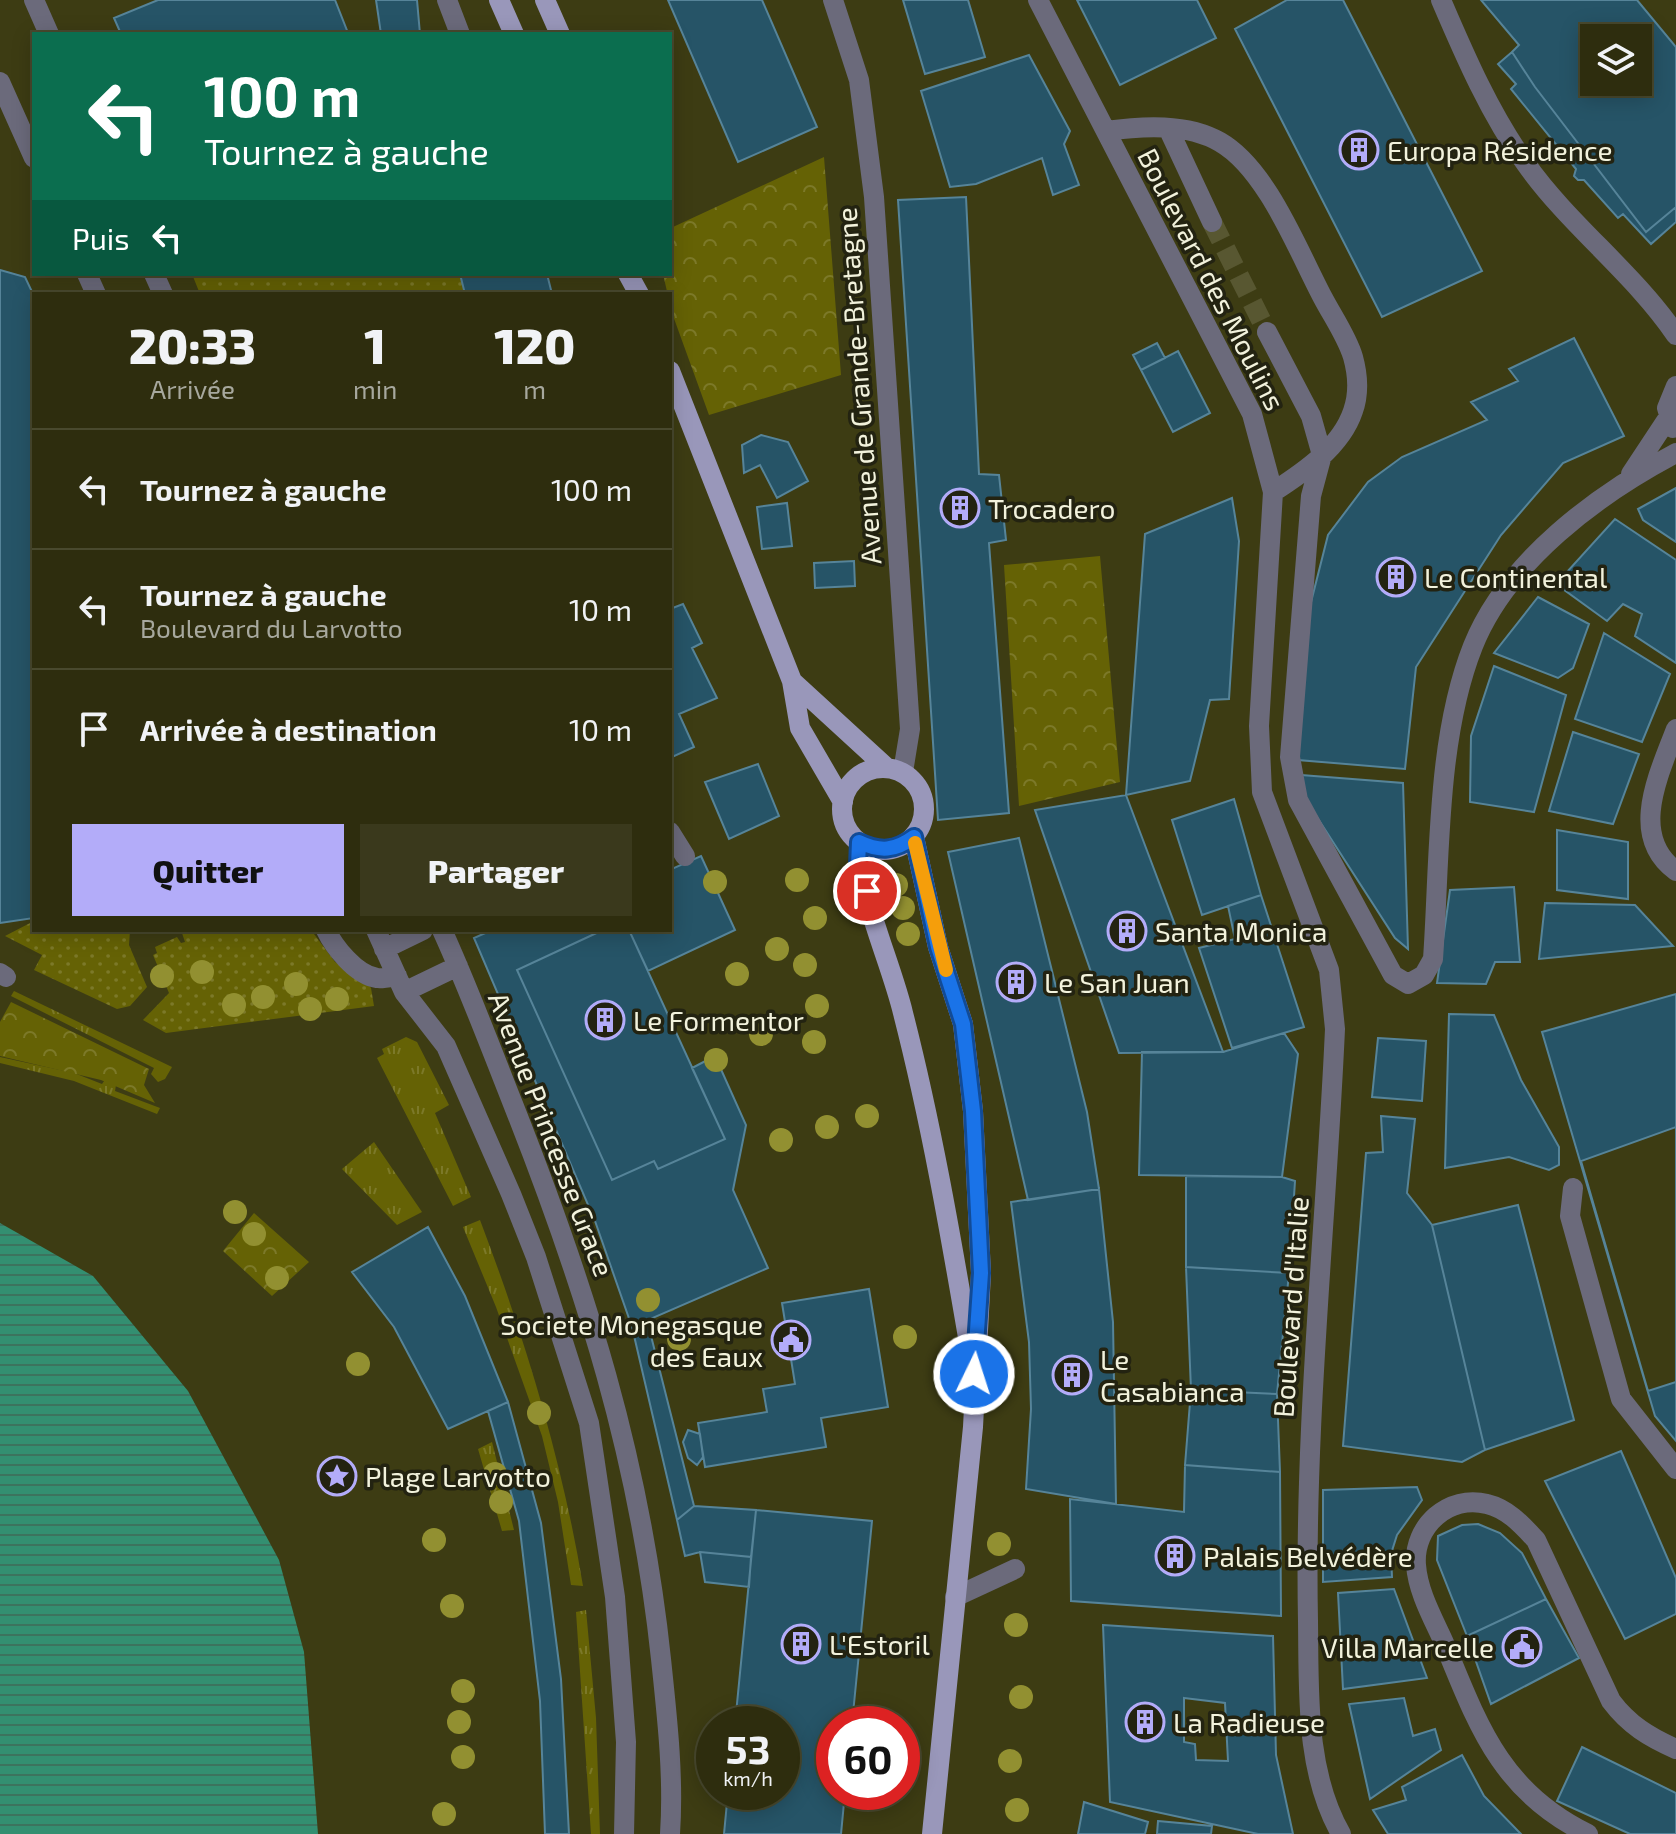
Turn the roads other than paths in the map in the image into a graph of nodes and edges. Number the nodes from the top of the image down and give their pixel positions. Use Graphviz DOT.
graph roads {
  1 [pos="34,0"];
  2 [pos="447,0"];
  3 [pos="499,0"];
  4 [pos="545,0"];
  5 [pos="833,0"];
  6 [pos="1038,0"];
  7 [pos="1441,0"];
  8 [pos="48,32"];
  9 [pos="459,32"];
  10 [pos="513,32"];
  11 [pos="559,32"];
  12 [pos="0,82"];
  13 [pos="1168,128"];
  14 [pos="1106,131"];
  15 [pos="32,154"];
  16 [pos="1212,222"];
  17 [pos="1673,326"];
  18 [pos="1267,332"];
  19 [pos="672,376"];
  20 [pos="1675,384"];
  21 [pos="1672,424"];
  22 [pos="1676,453"];
  23 [pos="1322,455"];
  24 [pos="1626,480"];
  25 [pos="1273,492"];
  26 [pos="792,681"];
  27 [pos="1676,729"];
  28 [pos="895,770"];
  29 [pos="1262,792"];
  30 [pos="843,802"];
  31 [pos="672,835"];
  32 [pos="914,837"];
  33 [pos="859,842"];
  34 [pos="685,856"];
  35 [pos="1676,871"];
  36 [pos="327,932"];
  37 [pos="413,932"];
  38 [pos="443,932"];
  39 [pos="380,939"];
  40 [pos="458,966"];
  41 [pos="400,984"];
  42 [pos="1573,1188"];
  43 [pos="974,1374"];
  44 [pos="1676,1469"];
  45 [pos="1015,1569"];
  46 [pos="955,1597"];
  47 [pos="1676,1749"];
  48 [pos="624,1834"];
  49 [pos="670,1834"];
  50 [pos="932,1834"];
  51 [pos="1341,1834"];
  52 [pos="1588,1834"];
  1 -- 8 [label="street"];
  2 -- 9 [label="street"];
  3 -- 10 [label="main road"];
  4 -- 11 [label="main road"];
  5 -- 28 [label="street, Avenue de Grande-Bretagne"];
  6 -- 14 [label="street, Boulevard des Moulins"];
  7 -- 17 [label="street"];
  12 -- 15 [label="street"];
  13 -- 14 [label="street"];
  13 -- 16 [label="street"];
  13 -- 23 [label="street"];
  14 -- 25 [label="street, Boulevard des Moulins"];
  18 -- 23 [label="street"];
  19 -- 26 [label="main road"];
  20 -- 21 [label="street"];
  21 -- 24 [label="street"];
  22 -- 24 [label="street"];
  23 -- 24 [label="street"];
  23 -- 25 [label="street"];
  25 -- 29 [label="street, Boulevard des Moulins"];
  26 -- 28 [label="main road"];
  26 -- 30 [label="main road"];
  27 -- 35 [label="street"];
  28 -- 30 [label="main road"];
  28 -- 32 [label="main road"];
  29 -- 51 [label="street, Boulevard d'Italie"];
  30 -- 33 [label="main road"];
  31 -- 34 [label="street"];
  32 -- 33 [label="main road"];
  32 -- 43 [label="main road"];
  33 -- 43 [label="main road"];
  36 -- 41 [label="street"];
  37 -- 39 [label="street"];
  38 -- 40 [label="street, Avenue Princesse Grace"];
  39 -- 41 [label="street"];
  40 -- 41 [label="street"];
  40 -- 49 [label="street, Avenue Princesse Grace"];
  41 -- 48 [label="street"];
  42 -- 44 [label="street"];
  43 -- 46 [label="main road"];
  45 -- 46 [label="street"];
  46 -- 50 [label="main road"];
  47 -- 52 [label="street"];
}
